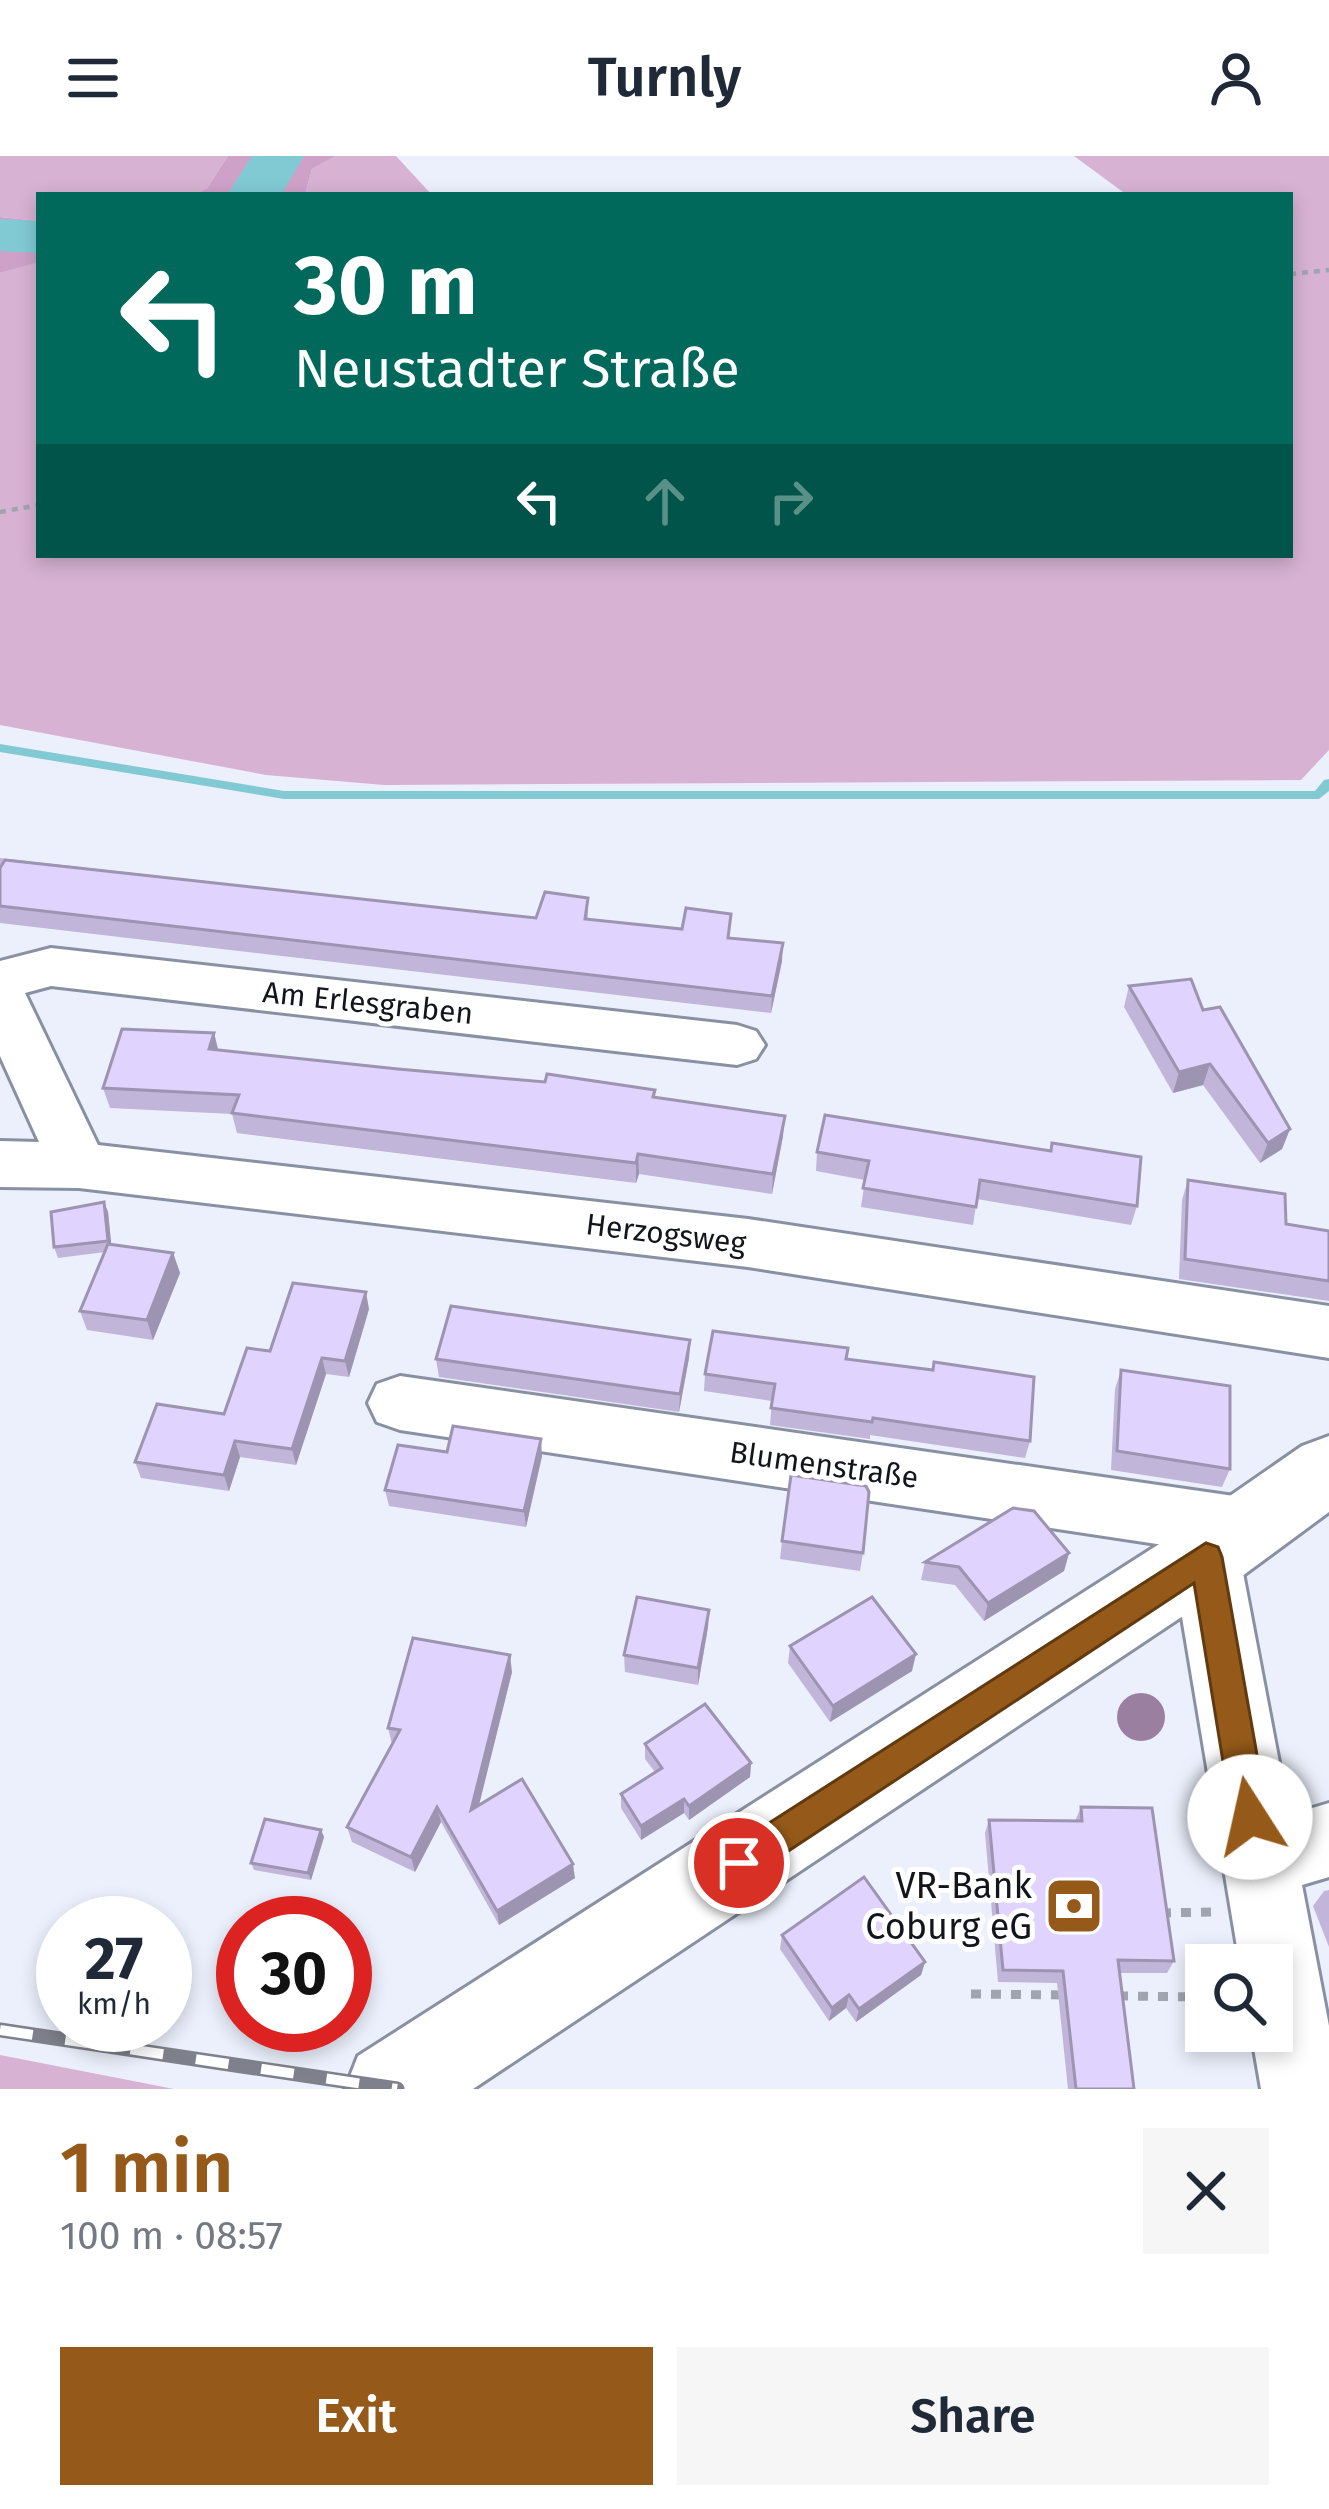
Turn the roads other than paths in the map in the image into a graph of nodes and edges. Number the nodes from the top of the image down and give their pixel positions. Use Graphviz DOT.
graph roads {
  1 [pos="0,980"];
  2 [pos="0,997"];
  3 [pos="737,1045"];
  4 [pos="0,1164"];
  5 [pos="79,1166"];
  6 [pos="1329,1332"];
  7 [pos="400,1403"];
  8 [pos="1329,1469"];
  9 [pos="1227,1542"];
  10 [pos="1329,1840"];
  11 [pos="1231,1886"];
  12 [pos="391,2089"];
  13 [pos="1300,2089"];
  1 -- 3 [label="street, Am Erlesgraben"];
  2 -- 5 [label="street"];
  4 -- 5 [label="street, Herzogsweg"];
  5 -- 6 [label="street, Herzogsweg"];
  7 -- 9 [label="street, Blumenstraße"];
  8 -- 9 [label="street"];
  9 -- 11 [label="street"];
  9 -- 12 [label="street"];
  10 -- 11 [label="street"];
  11 -- 13 [label="street"];
}
